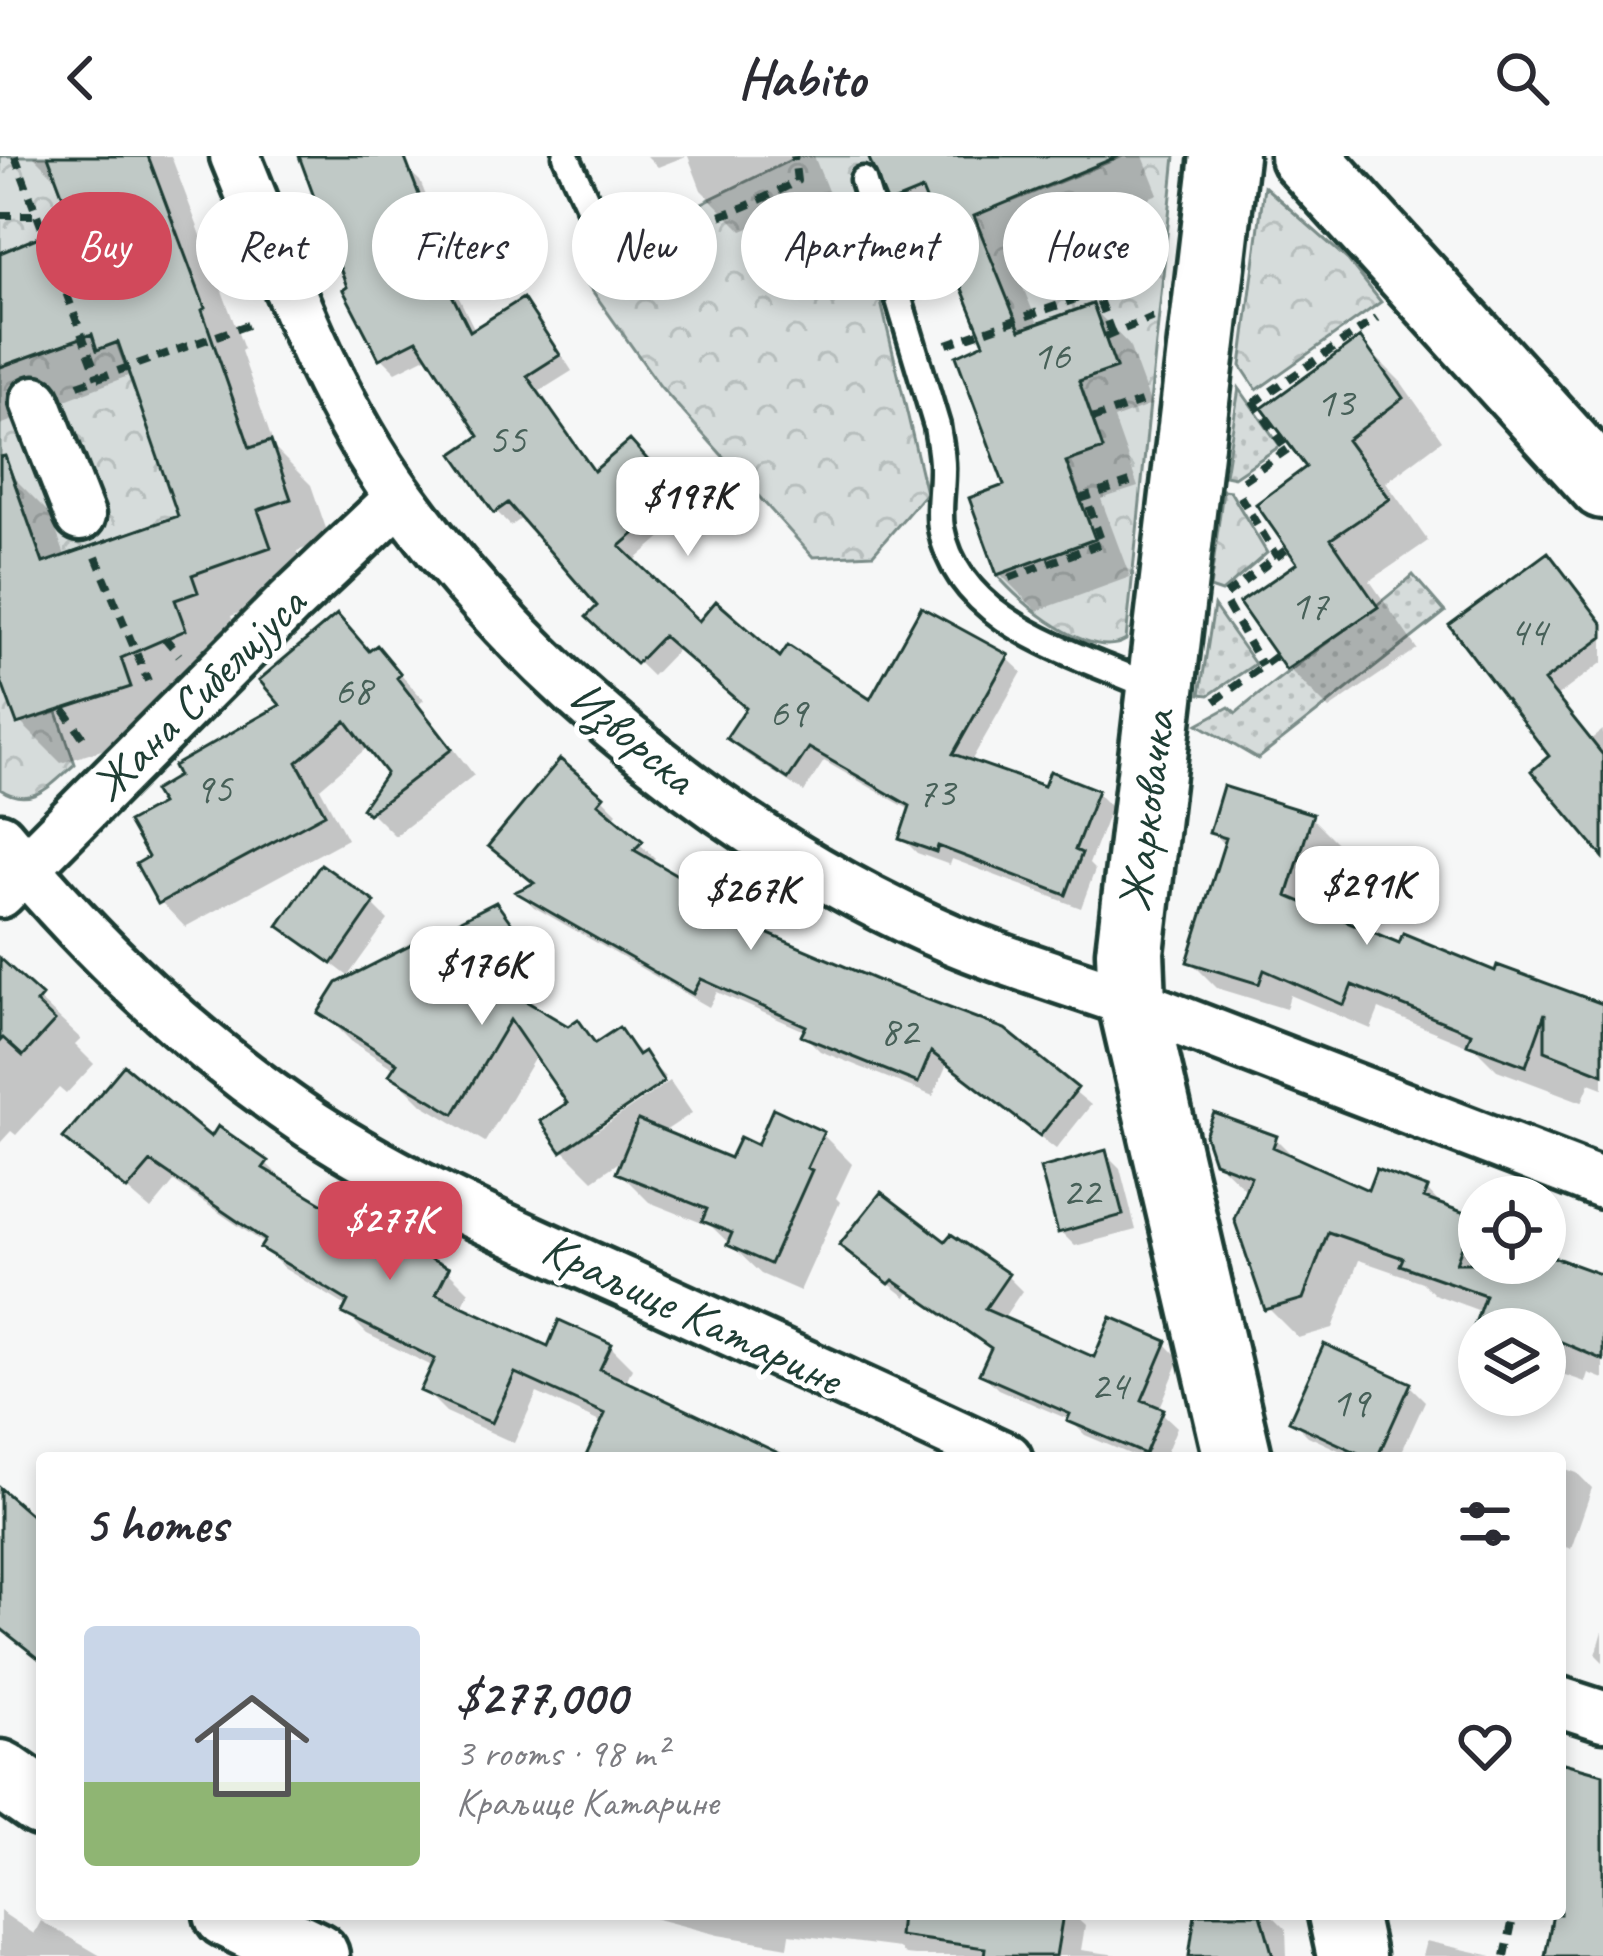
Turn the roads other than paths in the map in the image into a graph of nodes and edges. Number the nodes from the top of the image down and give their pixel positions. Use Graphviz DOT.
graph roads {
  1 [pos="235,156"];
  2 [pos="566,156"];
  3 [pos="1223,156"];
  4 [pos="1304,156"];
  5 [pos="863,179"];
  6 [pos="582,192"];
  7 [pos="50,396"];
  8 [pos="1603,485"];
  9 [pos="400,498"];
  10 [pos="80,516"];
  11 [pos="1184,699"];
  12 [pos="8,866"];
  13 [pos="1132,1002"];
  14 [pos="1603,1184"];
  15 [pos="994,1452"];
  16 [pos="1237,1452"];
  17 [pos="1566,1704"];
  18 [pos="1603,1716"];
  19 [pos="0,1774"];
  20 [pos="36,1799"];
  21 [pos="241,1920"];
  22 [pos="1343,1920"];
  23 [pos="316,1956"];
  24 [pos="1351,1956"];
  1 -- 9 [label="street, Изворска"];
  2 -- 6 [label="lane"];
  3 -- 11 [label="street, Жарковачка"];
  4 -- 8 [label="street"];
  5 -- 11 [label="lane"];
  7 -- 10 [label="street"];
  9 -- 12 [label="street, Жана Сибелијуса"];
  9 -- 13 [label="street, Изворска"];
  11 -- 13 [label="street, Жарковачка"];
  12 -- 15 [label="street, Краљице Катарине"];
  13 -- 14 [label="street, Изворска"];
  13 -- 16 [label="street, Жарковачка"];
  17 -- 18 [label="street"];
  19 -- 20 [label="street"];
  21 -- 23 [label="street"];
  22 -- 24 [label="street"];
}
